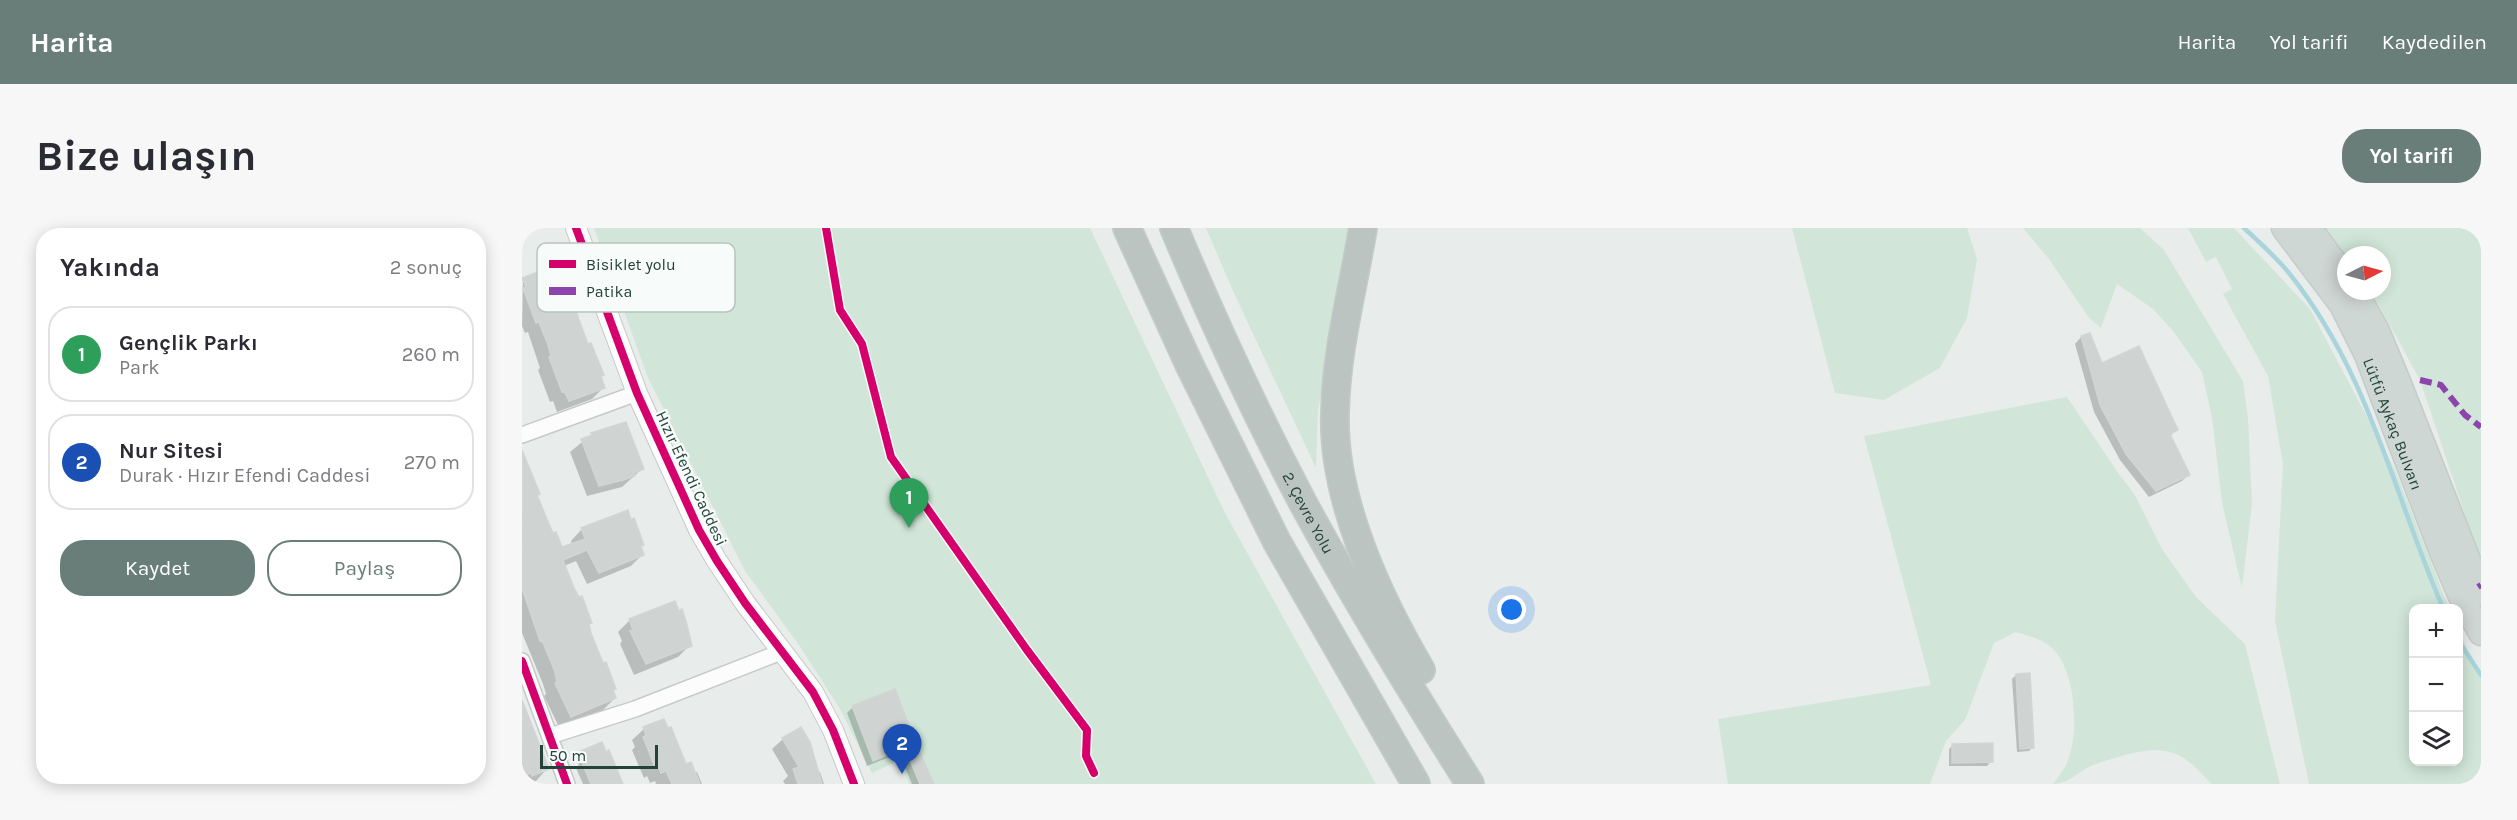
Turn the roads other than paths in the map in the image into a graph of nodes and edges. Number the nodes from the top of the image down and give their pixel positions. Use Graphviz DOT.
graph roads {
  1 [pos="576,228"];
  2 [pos="1127,228"];
  3 [pos="1174,228"];
  4 [pos="1363,228"];
  5 [pos="2284,228"];
  6 [pos="2309,228"];
  7 [pos="582,243"];
  8 [pos="2337,266"];
  9 [pos="2360,300"];
  10 [pos="608,312"];
  11 [pos="638,393"];
  12 [pos="522,435"];
  13 [pos="2481,593"];
  14 [pos="2481,633"];
  15 [pos="781,652"];
  16 [pos="522,661"];
  17 [pos="550,736"];
  18 [pos="567,784"];
  19 [pos="854,784"];
  20 [pos="1416,784"];
  21 [pos="1470,784"];
  22 [pos="1489,784"];
  1 -- 7 [label="street, Hızır Efendi Caddesi"];
  2 -- 20 [label="highway"];
  3 -- 21 [label="highway, 2. Çevre Yolu"];
  4 -- 22 [label="highway"];
  5 -- 14 [label="main road, Lütfü Aykaç Bulvarı"];
  6 -- 8 [label="main road"];
  9 -- 13 [label="main road, Lütfü Aykaç Bulvarı"];
  10 -- 11 [label="street, Hızır Efendi Caddesi"];
  11 -- 12 [label="street"];
  11 -- 15 [label="street, Hızır Efendi Caddesi"];
  15 -- 17 [label="street"];
  15 -- 19 [label="street, Hızır Efendi Caddesi"];
  16 -- 17 [label="street"];
  17 -- 18 [label="street"];
}
